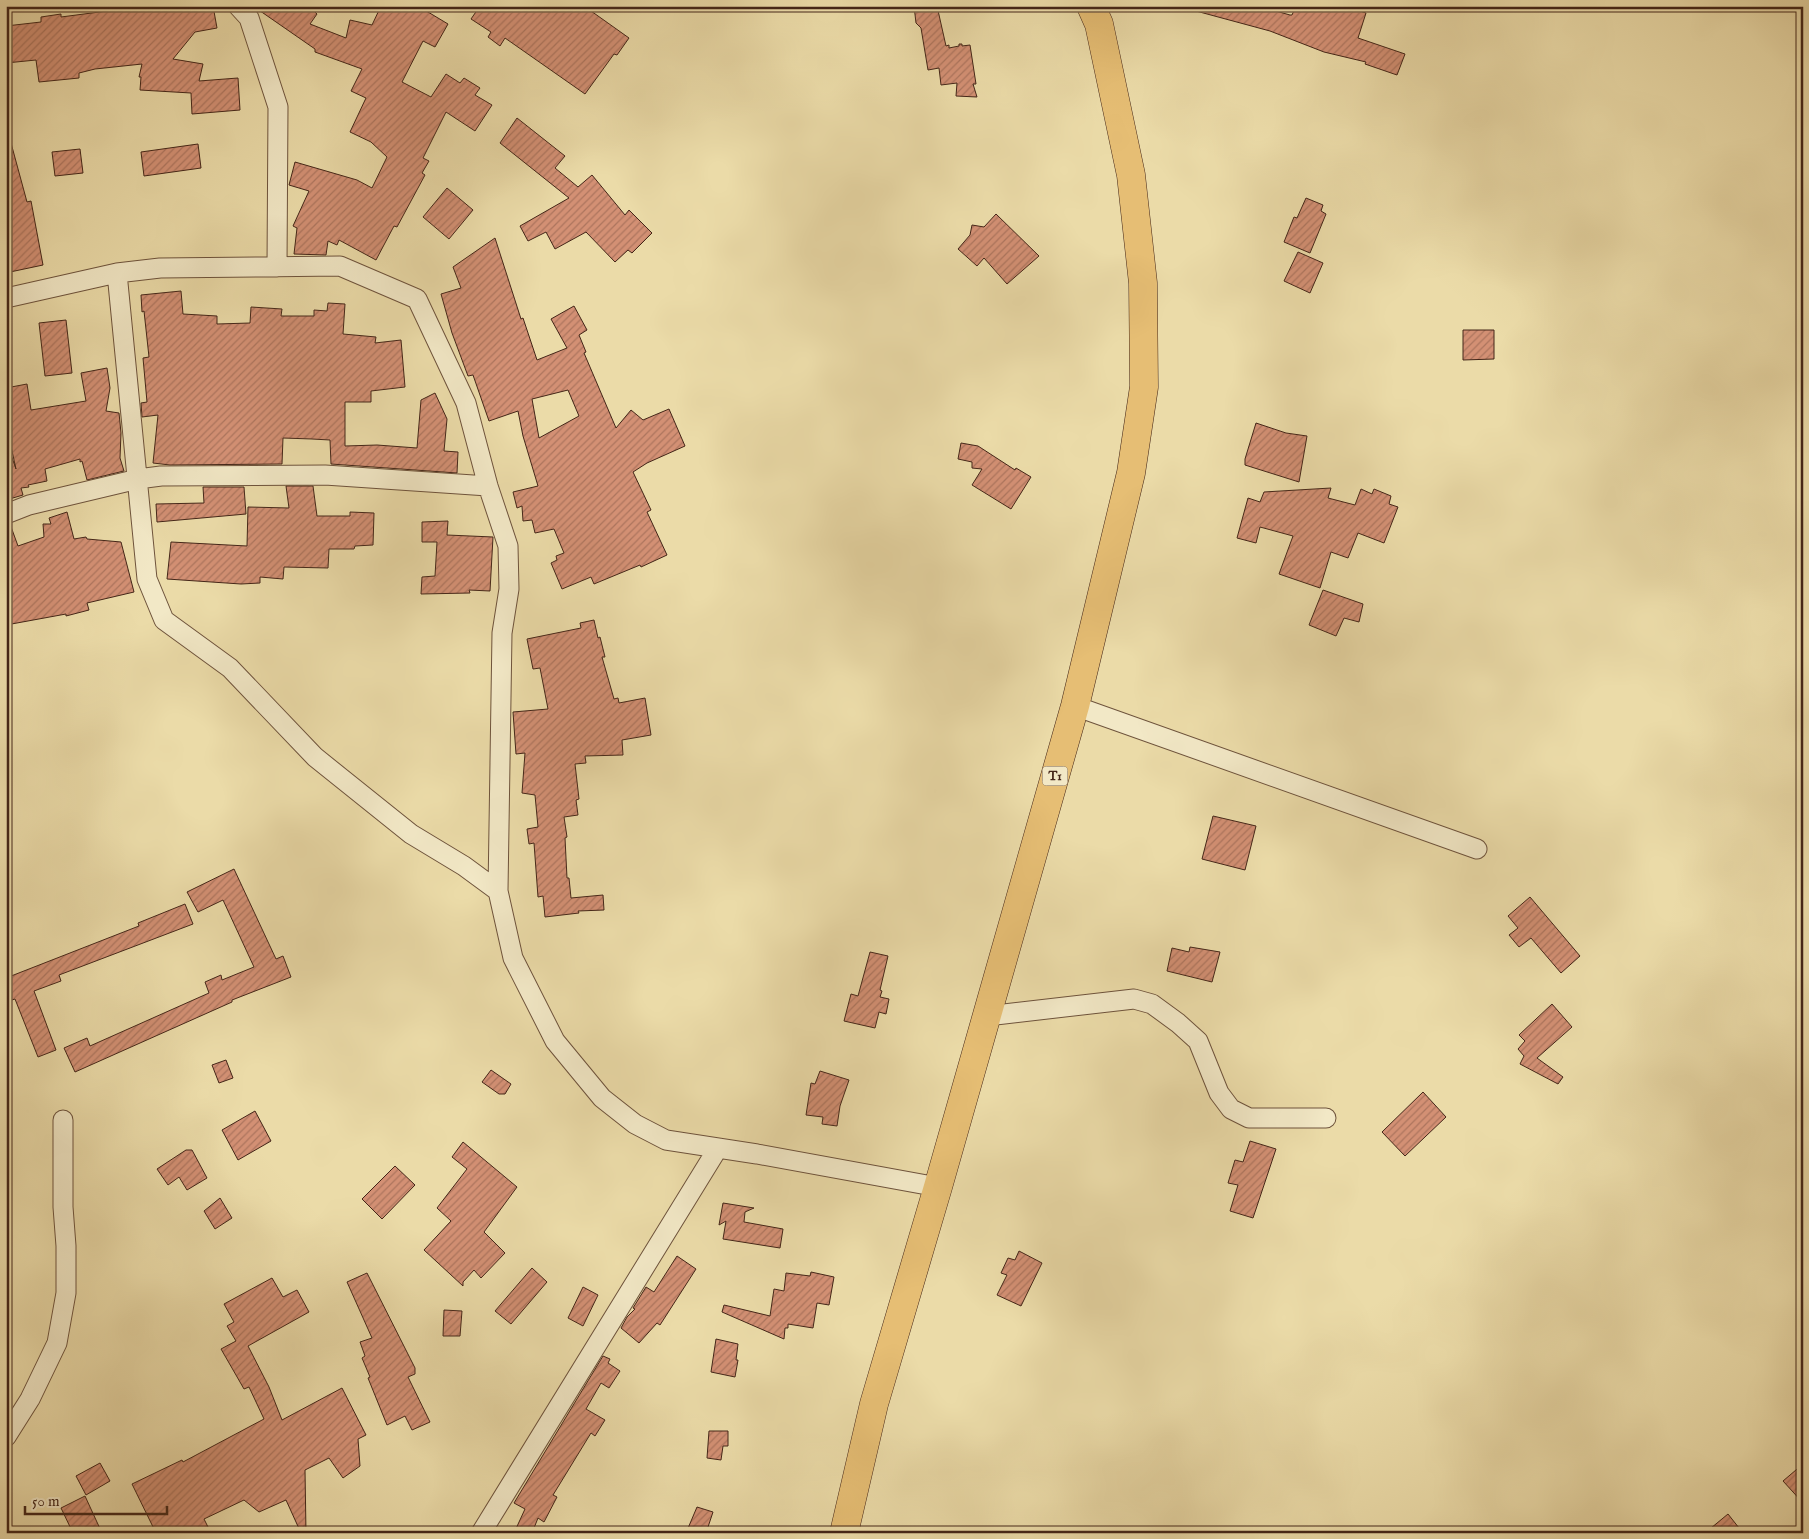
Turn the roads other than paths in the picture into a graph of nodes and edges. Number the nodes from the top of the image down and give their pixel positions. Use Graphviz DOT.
graph roads {
  1 [pos="238,6"];
  2 [pos="1091,6"];
  3 [pos="277,267"];
  4 [pos="117,273"];
  5 [pos="6,298"];
  6 [pos="138,479"];
  7 [pos="488,486"];
  8 [pos="6,514"];
  9 [pos="1075,706"];
  10 [pos="1477,849"];
  11 [pos="498,892"];
  12 [pos="987,1016"];
  13 [pos="1326,1118"];
  14 [pos="63,1120"];
  15 [pos="718,1148"];
  16 [pos="938,1187"];
  17 [pos="6,1437"];
  18 [pos="481,1533"];
  19 [pos="844,1533"];
  1 -- 3 [label="street"];
  2 -- 9 [label="highway, T1"];
  3 -- 4 [label="street"];
  3 -- 7 [label="street"];
  4 -- 5 [label="street"];
  4 -- 6 [label="street"];
  6 -- 7 [label="street"];
  6 -- 8 [label="street"];
  6 -- 11 [label="street"];
  7 -- 11 [label="street"];
  9 -- 10 [label="street"];
  9 -- 12 [label="highway, T1"];
  11 -- 15 [label="street"];
  12 -- 13 [label="street"];
  12 -- 16 [label="highway, T1"];
  14 -- 17 [label="street"];
  15 -- 16 [label="street"];
  15 -- 18 [label="street"];
  16 -- 19 [label="highway, T1"];
}
